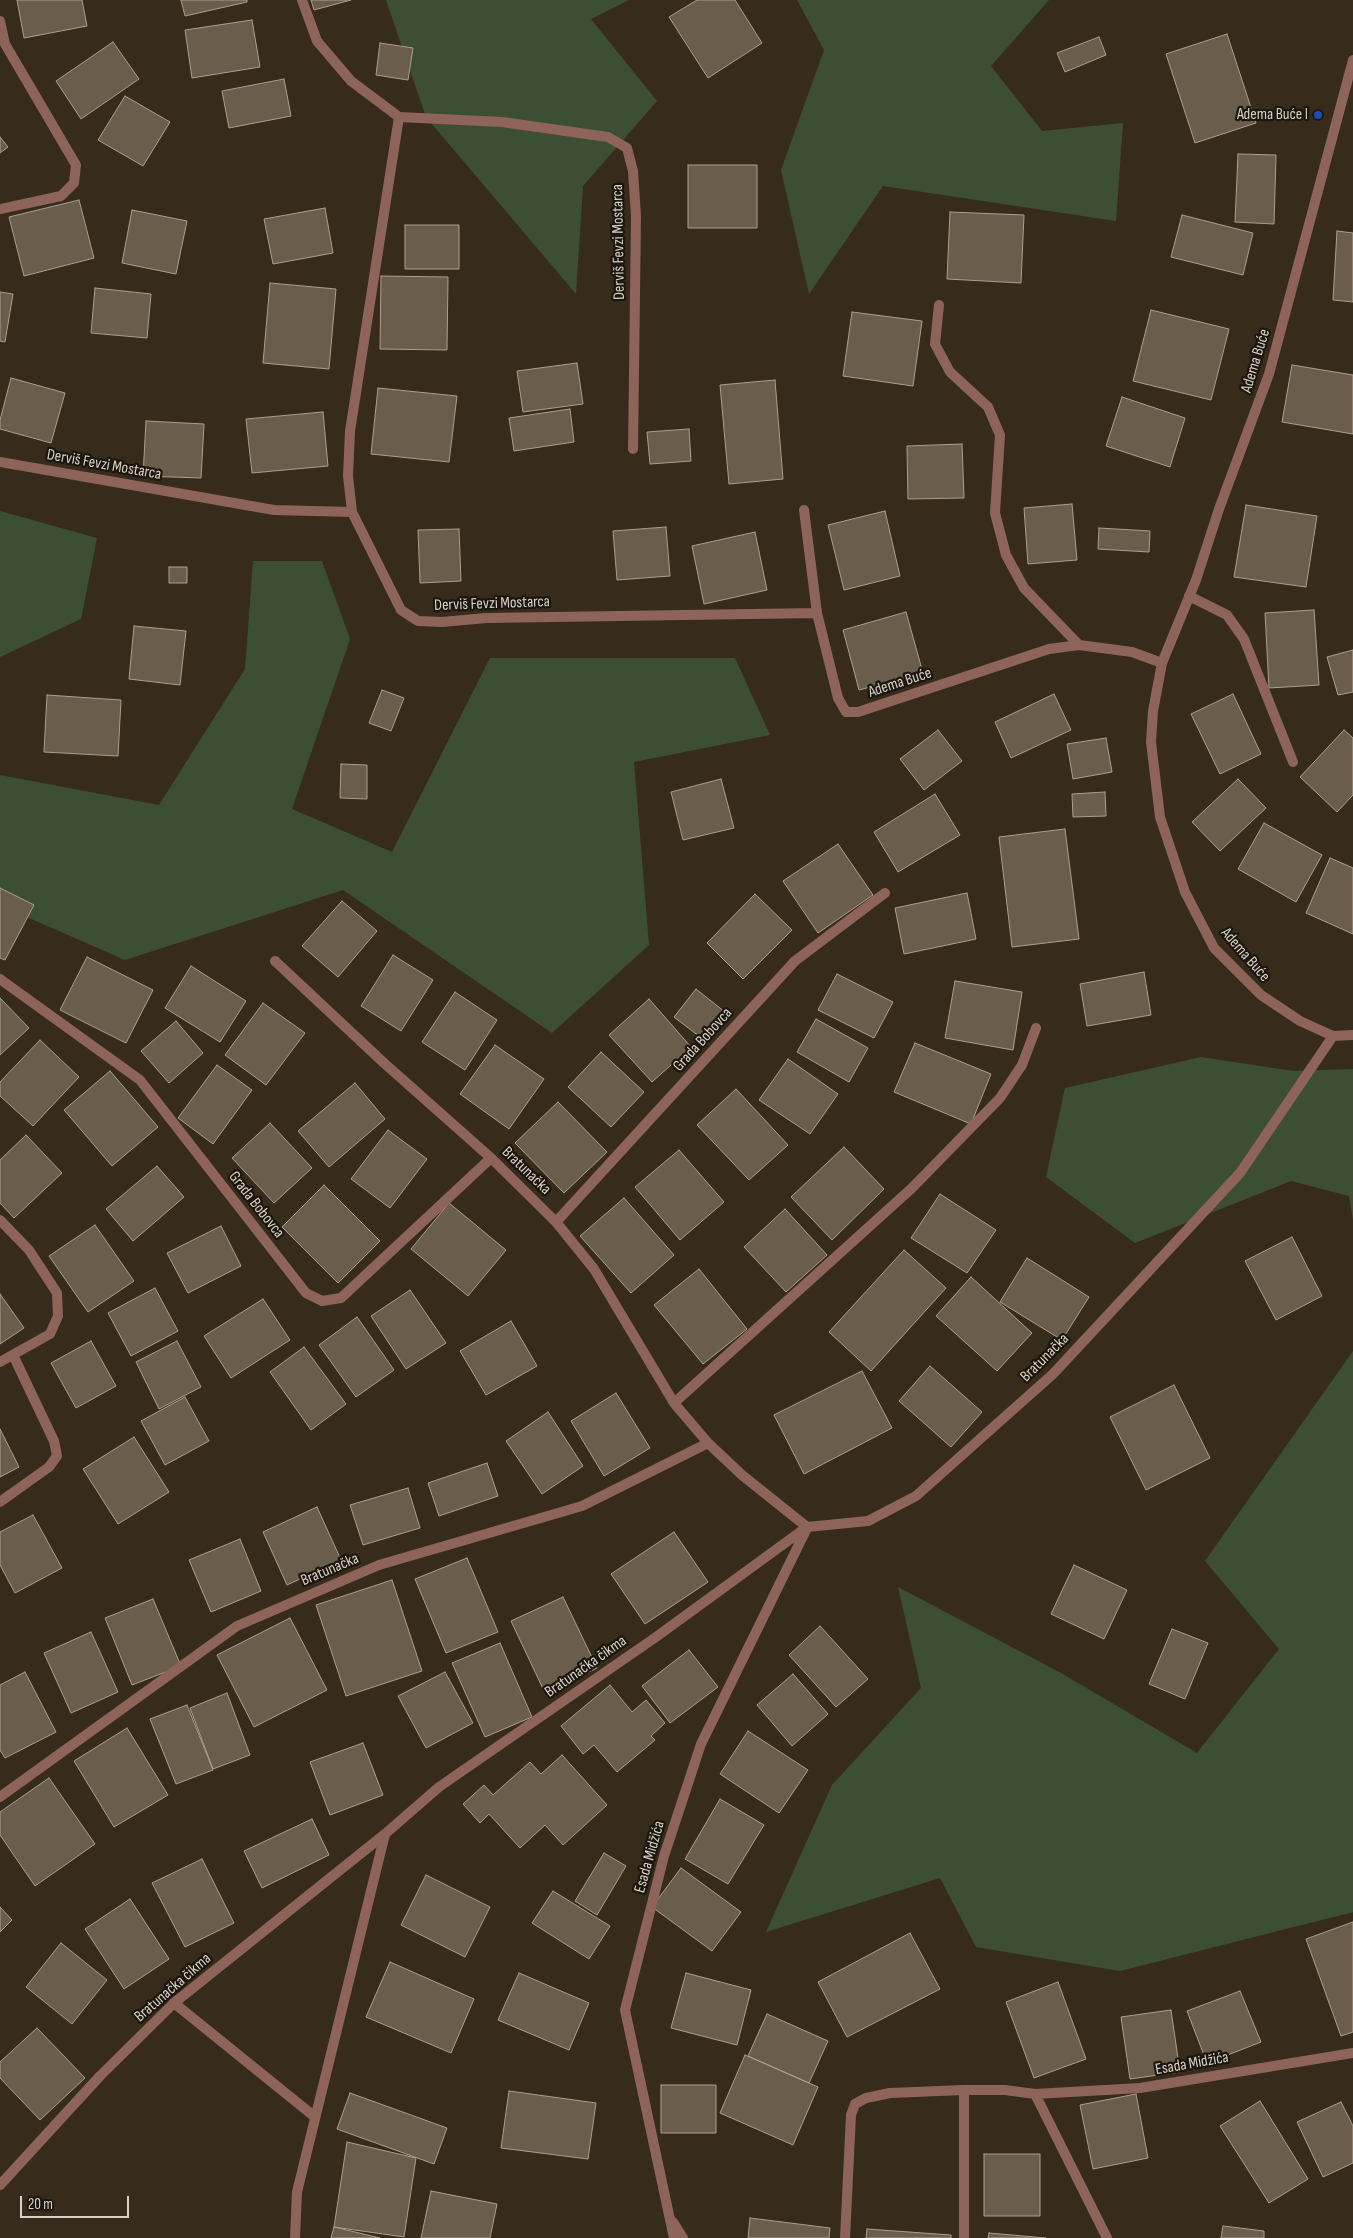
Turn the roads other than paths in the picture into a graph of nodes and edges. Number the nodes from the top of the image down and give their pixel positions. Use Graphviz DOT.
graph roads {
  1 [pos="302,0"];
  2 [pos="0,21"];
  3 [pos="1353,60"];
  4 [pos="399,117"];
  5 [pos="0,209"];
  6 [pos="939,305"];
  7 [pos="633,449"];
  8 [pos="0,462"];
  9 [pos="804,510"];
  10 [pos="352,512"];
  11 [pos="1189,596"];
  12 [pos="817,613"];
  13 [pos="1079,645"];
  14 [pos="1162,663"];
  15 [pos="1293,762"];
  16 [pos="885,893"];
  17 [pos="275,962"];
  18 [pos="0,979"];
  19 [pos="1036,1028"];
  20 [pos="1353,1035"];
  21 [pos="1333,1036"];
  22 [pos="491,1158"];
  23 [pos="0,1220"];
  24 [pos="556,1222"];
  25 [pos="13,1355"];
  26 [pos="0,1362"];
  27 [pos="674,1402"];
  28 [pos="708,1443"];
  29 [pos="0,1502"];
  30 [pos="807,1527"];
  31 [pos="0,1797"];
  32 [pos="385,1834"];
  33 [pos="174,2003"];
  34 [pos="1353,2052"];
  35 [pos="964,2090"];
  36 [pos="1035,2094"];
  37 [pos="316,2117"];
  38 [pos="0,2185"];
  39 [pos="669,2214"];
  40 [pos="295,2238"];
  41 [pos="674,2238"];
  42 [pos="683,2238"];
  43 [pos="845,2238"];
  44 [pos="964,2238"];
  45 [pos="1107,2238"];
  1 -- 4 [label="street"];
  2 -- 5 [label="street"];
  3 -- 11 [label="street, Adema Buće"];
  4 -- 7 [label="street, Derviš Fevzi Mostarca"];
  4 -- 10 [label="street, Derviš Fevzi Mostarca"];
  6 -- 13 [label="street"];
  8 -- 10 [label="street, Derviš Fevzi Mostarca"];
  9 -- 12 [label="street, Adema Buće"];
  10 -- 12 [label="street, Derviš Fevzi Mostarca"];
  11 -- 14 [label="street, Adema Buće"];
  11 -- 15 [label="street"];
  12 -- 13 [label="street, Adema Buće"];
  13 -- 14 [label="street, Adema Buće"];
  14 -- 21 [label="street, Adema Buće"];
  16 -- 24 [label="street, Grada Bobovca"];
  17 -- 22 [label="street, Bratunačka"];
  18 -- 22 [label="street, Grada Bobovca"];
  19 -- 27 [label="street"];
  20 -- 21 [label="street, Adema Buće"];
  21 -- 30 [label="street, Bratunačka"];
  22 -- 24 [label="street, Bratunačka"];
  23 -- 25 [label="street"];
  24 -- 27 [label="street, Bratunačka"];
  25 -- 26 [label="street"];
  25 -- 29 [label="street"];
  27 -- 28 [label="street, Bratunačka"];
  28 -- 30 [label="street, Bratunačka"];
  28 -- 31 [label="street, Bratunačka"];
  30 -- 32 [label="street, Bratunačka čikma"];
  30 -- 39 [label="street, Esada Midžića"];
  32 -- 33 [label="street, Bratunačka čikma"];
  32 -- 37 [label="street"];
  33 -- 37 [label="street"];
  33 -- 38 [label="street, Bratunačka čikma"];
  34 -- 36 [label="street, Esada Midžića"];
  35 -- 36 [label="street, Esada Midžića"];
  35 -- 43 [label="street, Esada Midžića"];
  35 -- 44 [label="street"];
  36 -- 45 [label="street"];
  37 -- 40 [label="street"];
  39 -- 41 [label="street, Esada Midžića"];
  39 -- 42 [label="street, Esada Midžića"];
}
